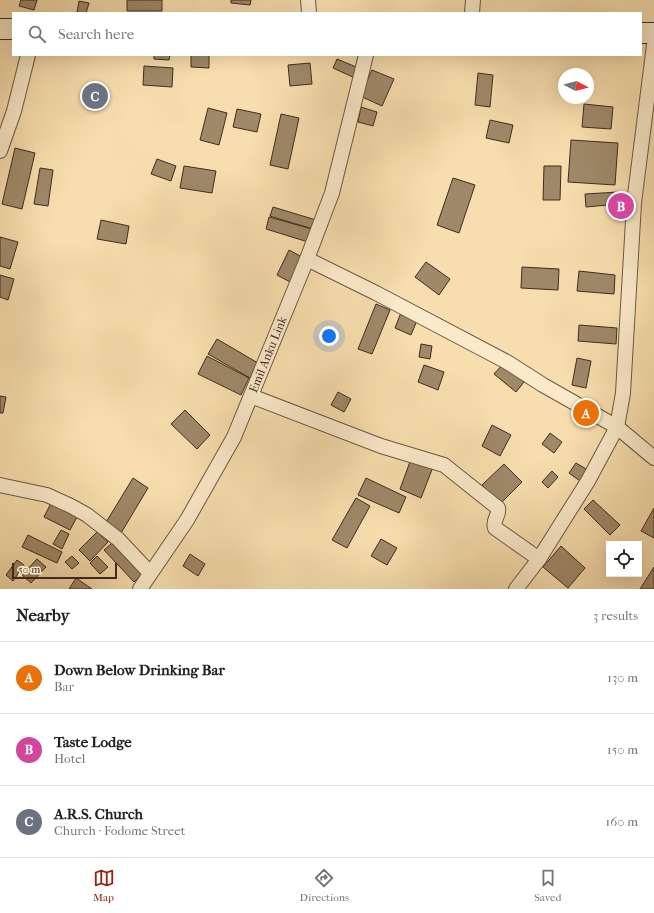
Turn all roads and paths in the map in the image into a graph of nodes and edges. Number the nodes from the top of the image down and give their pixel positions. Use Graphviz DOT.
graph roads {
  1 [pos="308,0"];
  2 [pos="473,0"];
  3 [pos="308,12"];
  4 [pos="472,12"];
  5 [pos="0,29"];
  6 [pos="12,29"];
  7 [pos="642,33"];
  8 [pos="654,33"];
  9 [pos="654,45"];
  10 [pos="28,56"];
  11 [pos="366,56"];
  12 [pos="650,112"];
  13 [pos="0,151"];
  14 [pos="307,259"];
  15 [pos="251,396"];
  16 [pos="617,427"];
  17 [pos="654,458"];
  18 [pos="0,485"];
  19 [pos="539,559"];
  20 [pos="150,573"];
  21 [pos="523,586"];
  22 [pos="140,589"];
  1 -- 3 [label="street"];
  2 -- 4 [label="street"];
  5 -- 6 [label="street"];
  7 -- 8 [label="street"];
  9 -- 12 [label="street"];
  10 -- 13 [label="street"];
  11 -- 14 [label="street, Emil Anku Link"];
  12 -- 16 [label="street"];
  14 -- 15 [label="street, Emil Anku Link"];
  14 -- 16 [label="street"];
  15 -- 19 [label="street"];
  15 -- 20 [label="street, Emil Anku Link"];
  16 -- 17 [label="street"];
  16 -- 19 [label="street"];
  18 -- 20 [label="street"];
  19 -- 21 [label="street"];
  20 -- 22 [label="street, Emil Anku Link"];
}
